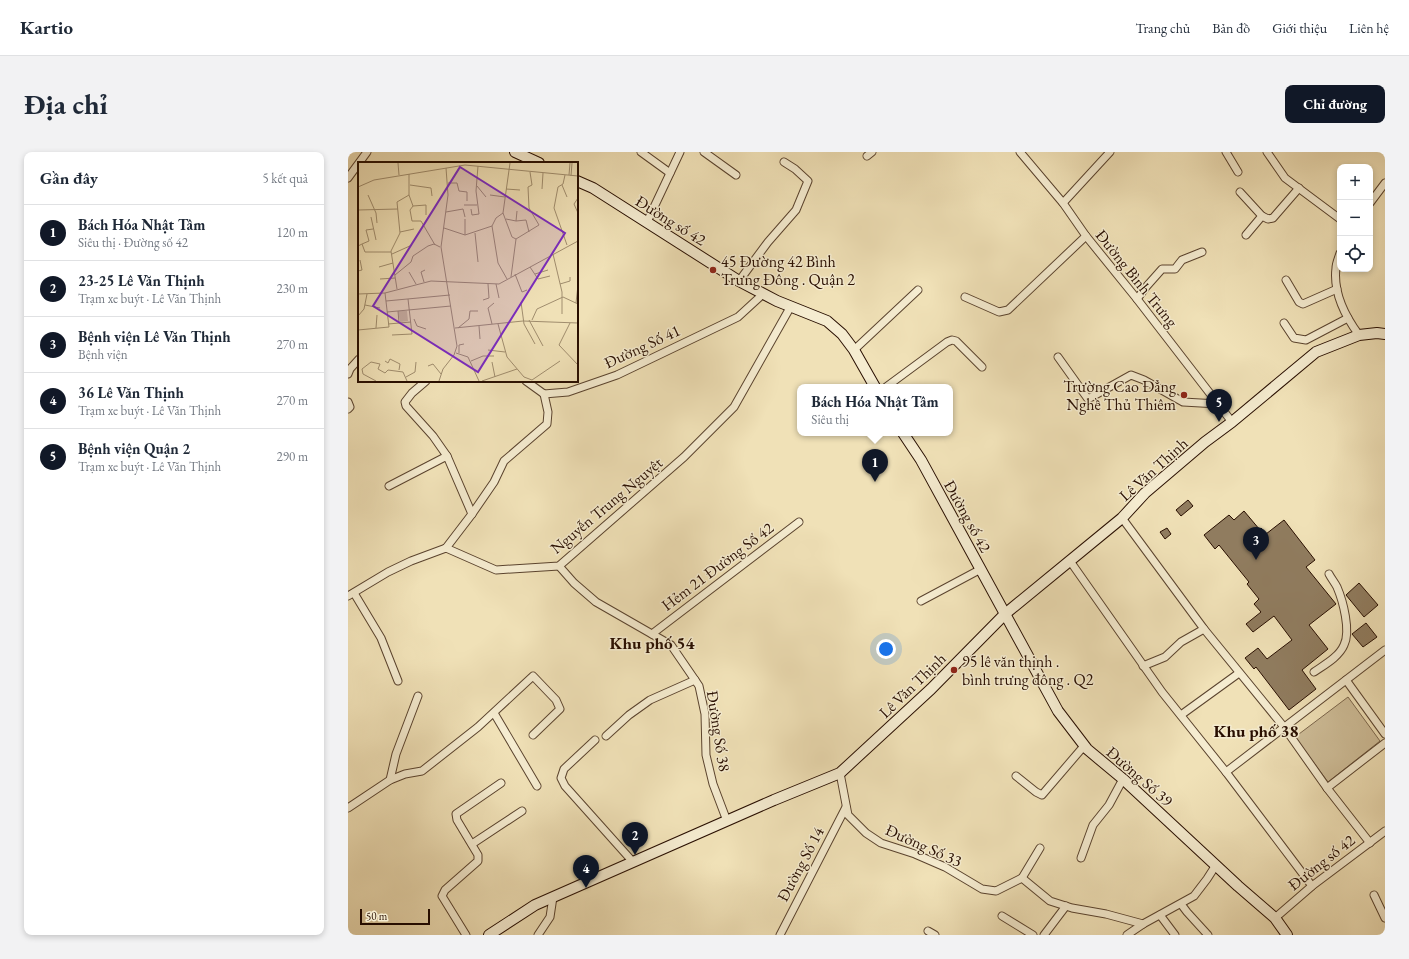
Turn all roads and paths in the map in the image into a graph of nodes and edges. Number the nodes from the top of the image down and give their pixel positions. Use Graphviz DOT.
graph roads {
  1 [pos="367,152"];
  2 [pos="515,152"];
  3 [pos="641,152"];
  4 [pos="680,152"];
  5 [pos="704,152"];
  6 [pos="1020,152"];
  7 [pos="1110,152"];
  8 [pos="1226,152"];
  9 [pos="1267,152"];
  10 [pos="358,162"];
  11 [pos="358,162"];
  12 [pos="537,162"];
  13 [pos="784,162"];
  14 [pos="1238,172"];
  15 [pos="349,173"];
  16 [pos="670,173"];
  17 [pos="736,175"];
  18 [pos="578,181"];
  19 [pos="1385,183"];
  20 [pos="1299,188"];
  21 [pos="1240,192"];
  22 [pos="1372,200"];
  23 [pos="1063,203"];
  24 [pos="1262,216"];
  25 [pos="1337,217"];
  26 [pos="647,222"];
  27 [pos="1246,235"];
  28 [pos="1086,236"];
  29 [pos="1202,252"];
  30 [pos="1337,263"];
  31 [pos="1286,280"];
  32 [pos="739,281"];
  33 [pos="1336,289"];
  34 [pos="918,290"];
  35 [pos="763,294"];
  36 [pos="966,297"];
  37 [pos="1137,299"];
  38 [pos="791,306"];
  39 [pos="1348,318"];
  40 [pos="1284,323"];
  41 [pos="1385,334"];
  42 [pos="1359,335"];
  43 [pos="854,350"];
  44 [pos="1058,357"];
  45 [pos="358,360"];
  46 [pos="982,367"];
  47 [pos="348,374"];
  48 [pos="425,382"];
  49 [pos="527,382"];
  50 [pos="873,384"];
  51 [pos="890,384"];
  52 [pos="544,394"];
  53 [pos="348,402"];
  54 [pos="1218,404"];
  55 [pos="348,409"];
  56 [pos="1232,422"];
  57 [pos="905,436"];
  58 [pos="447,456"];
  59 [pos="390,486"];
  60 [pos="472,514"];
  61 [pos="1122,518"];
  62 [pos="799,522"];
  63 [pos="446,548"];
  64 [pos="1070,561"];
  65 [pos="558,566"];
  66 [pos="981,569"];
  67 [pos="1329,574"];
  68 [pos="351,595"];
  69 [pos="921,601"];
  70 [pos="1005,614"];
  71 [pos="1204,630"];
  72 [pos="652,634"];
  73 [pos="1385,650"];
  74 [pos="1143,666"];
  75 [pos="1314,672"];
  76 [pos="1239,673"];
  77 [pos="695,680"];
  78 [pos="1346,680"];
  79 [pos="398,681"];
  80 [pos="418,696"];
  81 [pos="494,713"];
  82 [pos="1182,715"];
  83 [pos="1284,726"];
  84 [pos="1385,734"];
  85 [pos="533,735"];
  86 [pos="606,736"];
  87 [pos="595,740"];
  88 [pos="1385,743"];
  89 [pos="1084,746"];
  90 [pos="1226,772"];
  91 [pos="840,773"];
  92 [pos="1016,776"];
  93 [pos="390,780"];
  94 [pos="1123,780"];
  95 [pos="501,783"];
  96 [pos="537,786"];
  97 [pos="1327,788"];
  98 [pos="846,807"];
  99 [pos="348,808"];
  100 [pos="522,811"];
  101 [pos="727,820"];
  102 [pos="1385,831"];
  103 [pos="1370,843"];
  104 [pos="472,844"];
  105 [pos="1040,848"];
  106 [pos="1081,858"];
  107 [pos="633,862"];
  108 [pos="1216,865"];
  109 [pos="1022,878"];
  110 [pos="1312,886"];
  111 [pos="1374,895"];
  112 [pos="553,897"];
  113 [pos="1181,904"];
  114 [pos="1066,906"];
  115 [pos="1160,915"];
  116 [pos="1002,916"];
  117 [pos="1275,918"];
  118 [pos="1385,918"];
  119 [pos="1143,924"];
  120 [pos="928,931"];
  121 [pos="466,935"];
  122 [pos="489,935"];
  123 [pos="538,935"];
  124 [pos="780,935"];
  125 [pos="935,935"];
  126 [pos="1033,935"];
  127 [pos="1044,935"];
  128 [pos="1127,935"];
  129 [pos="1175,935"];
  130 [pos="1208,935"];
  131 [pos="1287,935"];
  1 -- 11 [label="street"];
  2 -- 12 [label="street"];
  3 -- 16 [label="street"];
  4 -- 16 [label="street"];
  5 -- 17 [label="street"];
  6 -- 23 [label="street, Đường Bình Trưng"];
  7 -- 23 [label="street"];
  8 -- 14 [label="street"];
  9 -- 20 [label="street"];
  10 -- 15 [label="street"];
  13 -- 32 [label="street"];
  16 -- 26 [label="street"];
  18 -- 26 [label="street, Đường số 42"];
  19 -- 22 [label="street"];
  20 -- 24 [label="street"];
  20 -- 25 [label="street"];
  21 -- 24 [label="street"];
  23 -- 28 [label="street, Đường Bình Trưng"];
  24 -- 27 [label="street"];
  26 -- 32 [label="street, Đường số 42"];
  28 -- 36 [label="street"];
  28 -- 37 [label="street, Đường Bình Trưng"];
  29 -- 37 [label="street"];
  30 -- 33 [label="street"];
  31 -- 33 [label="street"];
  32 -- 35 [label="street, Đường số 42"];
  33 -- 39 [label="street"];
  34 -- 43 [label="street"];
  35 -- 38 [label="street, Đường số 42"];
  35 -- 52 [label="street, Đường Số 41"];
  37 -- 54 [label="street, Đường Bình Trưng"];
  38 -- 43 [label="street, Đường số 42"];
  38 -- 65 [label="street, Nguyễn Trung Nguyệt"];
  39 -- 40 [label="street"];
  39 -- 42 [label="street"];
  41 -- 42 [label="street, Lê Văn Thịnh"];
  42 -- 56 [label="street, Lê Văn Thịnh"];
  43 -- 50 [label="street, Đường số 42"];
  44 -- 54 [label="street"];
  45 -- 47 [label="street"];
  46 -- 51 [label="street"];
  48 -- 58 [label="street"];
  49 -- 52 [label="street"];
  52 -- 60 [label="street"];
  53 -- 55 [label="street"];
  54 -- 56 [label="street, Đường Bình Trưng"];
  56 -- 61 [label="street, Lê Văn Thịnh"];
  57 -- 66 [label="street, Đường số 42"];
  58 -- 59 [label="street"];
  58 -- 60 [label="street"];
  60 -- 63 [label="street"];
  61 -- 64 [label="street, Lê Văn Thịnh"];
  61 -- 71 [label="street"];
  62 -- 72 [label="street, Hẻm 21 Đường Số 42"];
  63 -- 65 [label="street, Nguyễn Trung Nguyệt"];
  63 -- 68 [label="street"];
  64 -- 70 [label="street, Lê Văn Thịnh"];
  64 -- 74 [label="street"];
  65 -- 72 [label="street, Đường Số 38"];
  66 -- 69 [label="street"];
  66 -- 70 [label="street, Đường số 42"];
  67 -- 75 [label="street"];
  68 -- 79 [label="street"];
  70 -- 89 [label="street, Đường Số 39"];
  70 -- 91 [label="street, Lê Văn Thịnh"];
  71 -- 74 [label="street"];
  71 -- 76 [label="street"];
  72 -- 77 [label="street, Đường Số 38"];
  73 -- 78 [label="street"];
  74 -- 82 [label="street"];
  76 -- 82 [label="street"];
  76 -- 83 [label="street"];
  77 -- 86 [label="street"];
  77 -- 101 [label="street, Đường Số 38"];
  78 -- 83 [label="street"];
  78 -- 84 [label="street"];
  80 -- 93 [label="street"];
  81 -- 85 [label="street"];
  81 -- 93 [label="street"];
  81 -- 96 [label="street"];
  82 -- 90 [label="street"];
  83 -- 90 [label="street"];
  83 -- 97 [label="street"];
  87 -- 107 [label="street"];
  88 -- 97 [label="street"];
  89 -- 92 [label="street"];
  89 -- 94 [label="street, Đường Số 39"];
  90 -- 110 [label="street"];
  91 -- 98 [label="street, Đường Số 33"];
  91 -- 101 [label="street, Lê Văn Thịnh"];
  93 -- 99 [label="street"];
  94 -- 106 [label="street"];
  94 -- 108 [label="street, Đường Số 39"];
  95 -- 104 [label="street"];
  97 -- 103 [label="street"];
  98 -- 109 [label="street, Đường Số 33"];
  98 -- 124 [label="street, Đường Số 14"];
  100 -- 104 [label="street"];
  101 -- 107 [label="street, Lê Văn Thịnh"];
  102 -- 103 [label="street, Đường số 42"];
  103 -- 110 [label="street, Đường số 42"];
  104 -- 121 [label="street"];
  105 -- 109 [label="street"];
  107 -- 112 [label="street, Lê Văn Thịnh"];
  108 -- 113 [label="street"];
  108 -- 117 [label="street, Đường Số 39"];
  109 -- 114 [label="street"];
  110 -- 117 [label="street, Đường số 42"];
  111 -- 118 [label="street"];
  112 -- 122 [label="street, Lê Văn Thịnh"];
  112 -- 123 [label="street"];
  113 -- 115 [label="street"];
  113 -- 130 [label="street"];
  114 -- 119 [label="street"];
  114 -- 127 [label="street"];
  115 -- 119 [label="street"];
  115 -- 129 [label="street"];
  116 -- 126 [label="street"];
  117 -- 131 [label="street, Đường Số 39"];
  119 -- 128 [label="street"];
  120 -- 125 [label="street"];
}
